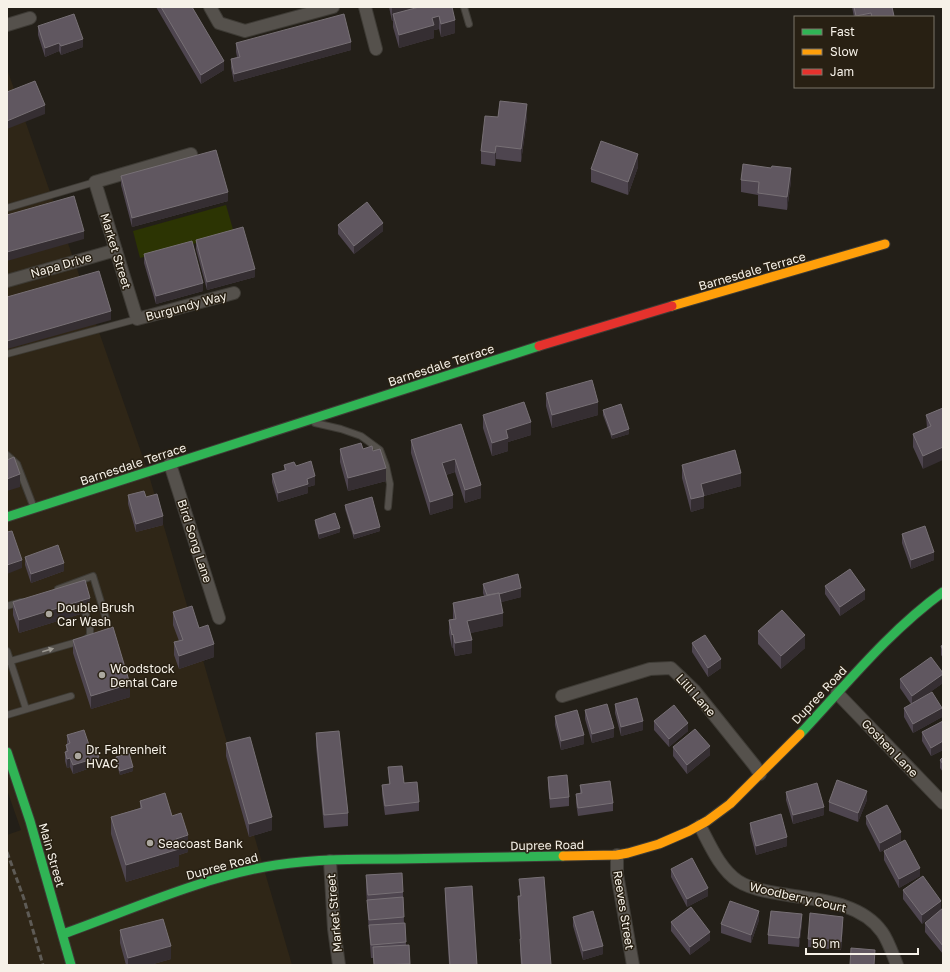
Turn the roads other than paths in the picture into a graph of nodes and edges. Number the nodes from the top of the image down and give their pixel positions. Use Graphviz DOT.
graph roads {
  1 [pos="210,7"];
  2 [pos="333,7"];
  3 [pos="365,7"];
  4 [pos="464,7"];
  5 [pos="30,18"];
  6 [pos="469,24"];
  7 [pos="7,25"];
  8 [pos="376,49"];
  9 [pos="191,154"];
  10 [pos="95,182"];
  11 [pos="7,208"];
  12 [pos="885,244"];
  13 [pos="116,250"];
  14 [pos="7,281"];
  15 [pos="234,293"];
  16 [pos="137,319"];
  17 [pos="7,354"];
  18 [pos="306,421"];
  19 [pos="7,455"];
  20 [pos="170,464"];
  21 [pos="388,507"];
  22 [pos="35,510"];
  23 [pos="7,517"];
  24 [pos="48,592"];
  25 [pos="943,592"];
  26 [pos="28,599"];
  27 [pos="7,606"];
  28 [pos="85,612"];
  29 [pos="219,618"];
  30 [pos="107,622"];
  31 [pos="7,651"];
  32 [pos="9,662"];
  33 [pos="837,693"];
  34 [pos="71,696"];
  35 [pos="562,696"];
  36 [pos="26,709"];
  37 [pos="7,715"];
  38 [pos="7,752"];
  39 [pos="760,774"];
  40 [pos="943,804"];
  41 [pos="700,826"];
  42 [pos="617,855"];
  43 [pos="330,861"];
  44 [pos="63,934"];
  45 [pos="71,965"];
  46 [pos="339,965"];
  47 [pos="633,965"];
  48 [pos="897,965"];
  1 -- 2 [label="street"];
  3 -- 8 [label="street"];
  4 -- 6 [label="lane"];
  5 -- 7 [label="street"];
  9 -- 10 [label="street"];
  10 -- 11 [label="lane"];
  10 -- 13 [label="street, Market Street"];
  12 -- 18 [label="street, Barnesdale Terrace"];
  13 -- 14 [label="street, Napa Drive"];
  13 -- 16 [label="street, Market Street"];
  15 -- 16 [label="street, Burgundy Way"];
  16 -- 17 [label="lane"];
  18 -- 20 [label="street, Barnesdale Terrace"];
  18 -- 21 [label="lane"];
  19 -- 22 [label="lane"];
  20 -- 22 [label="street, Barnesdale Terrace"];
  20 -- 29 [label="street, Bird Song Lane"];
  22 -- 23 [label="street, Barnesdale Terrace"];
  24 -- 30 [label="lane"];
  25 -- 33 [label="street, Dupree Road"];
  26 -- 27 [label="lane"];
  32 -- 28 [label="lane, one-way"];
  31 -- 32 [label="lane"];
  32 -- 36 [label="lane"];
  33 -- 39 [label="street, Dupree Road"];
  33 -- 40 [label="street, Goshen Lane"];
  34 -- 36 [label="lane"];
  35 -- 39 [label="street, Lilli Lane"];
  36 -- 37 [label="lane"];
  38 -- 44 [label="street, Main Street"];
  39 -- 41 [label="street, Dupree Road"];
  41 -- 42 [label="street, Dupree Road"];
  41 -- 48 [label="street, Woodberry Court"];
  42 -- 43 [label="street, Dupree Road"];
  42 -- 47 [label="street, Reeves Street"];
  43 -- 44 [label="street, Dupree Road"];
  43 -- 46 [label="street, Market Street"];
  44 -- 45 [label="street, Main Street"];
}
